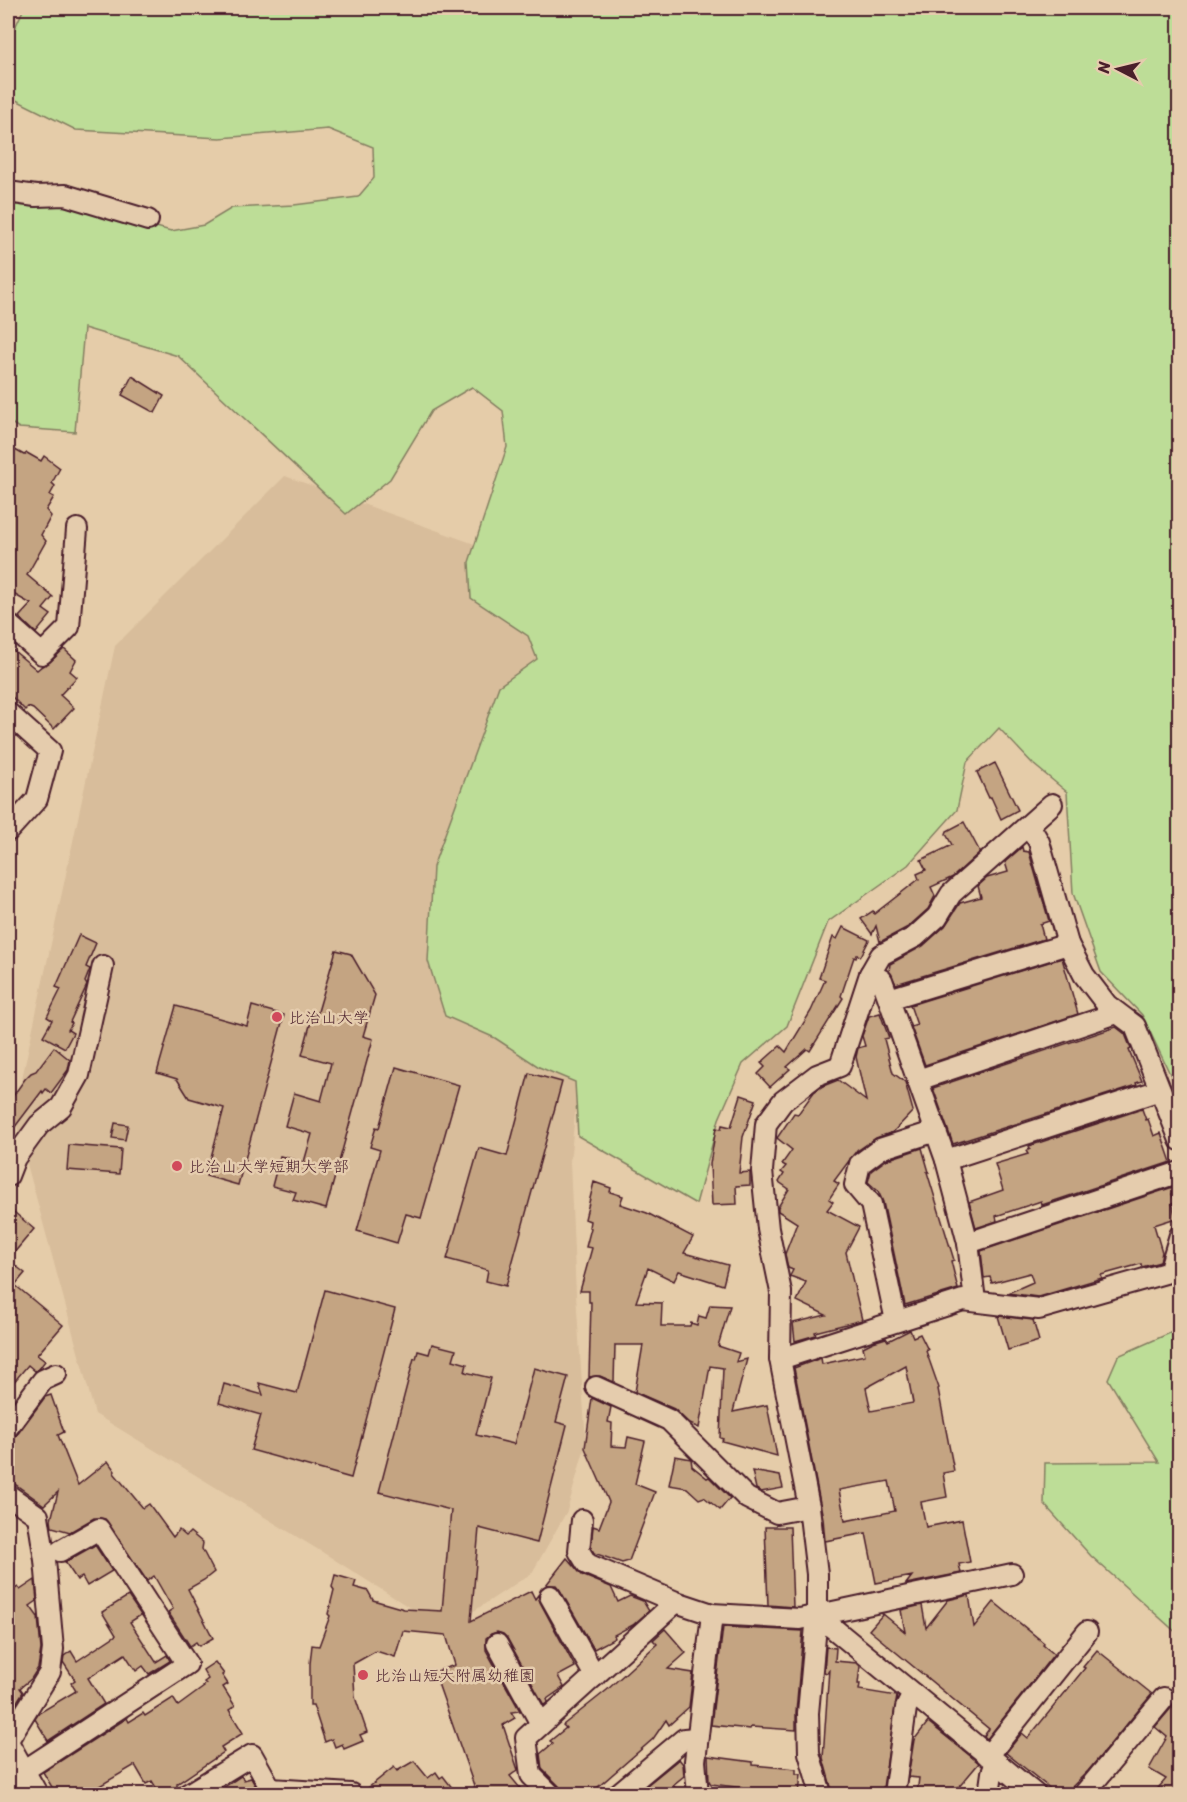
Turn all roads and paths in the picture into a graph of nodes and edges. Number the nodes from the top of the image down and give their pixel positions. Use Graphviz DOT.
graph roads {
  1 [pos="8,192"];
  2 [pos="148,220"];
  3 [pos="77,529"];
  4 [pos="8,624"];
  5 [pos="8,713"];
  6 [pos="1052,804"];
  7 [pos="1029,825"];
  8 [pos="8,831"];
  9 [pos="1068,944"];
  10 [pos="103,966"];
  11 [pos="870,974"];
  12 [pos="889,999"];
  13 [pos="1117,1013"];
  14 [pos="918,1080"];
  15 [pos="1160,1090"];
  16 [pos="936,1131"];
  17 [pos="1179,1140"];
  18 [pos="946,1160"];
  19 [pos="1179,1172"];
  20 [pos="8,1176"];
  21 [pos="1179,1235"];
  22 [pos="968,1243"];
  23 [pos="975,1301"];
  24 [pos="896,1321"];
  25 [pos="780,1359"];
  26 [pos="56,1374"];
  27 [pos="596,1387"];
  28 [pos="8,1427"];
  29 [pos="8,1495"];
  30 [pos="809,1507"];
  31 [pos="582,1520"];
  32 [pos="60,1551"];
  33 [pos="1011,1574"];
  34 [pos="550,1596"];
  35 [pos="676,1602"];
  36 [pos="712,1614"];
  37 [pos="817,1615"];
  38 [pos="1087,1632"];
  39 [pos="497,1644"];
  40 [pos="595,1676"];
  41 [pos="913,1694"];
  42 [pos="1164,1698"];
  43 [pos="541,1724"];
  44 [pos="697,1738"];
  45 [pos="8,1740"];
  46 [pos="8,1746"];
  47 [pos="992,1760"];
  48 [pos="15,1780"];
  49 [pos="11,1794"];
  50 [pos="35,1794"];
  51 [pos="188,1794"];
  52 [pos="351,1794"];
  53 [pos="550,1794"];
  54 [pos="618,1794"];
  55 [pos="698,1794"];
  56 [pos="821,1794"];
  57 [pos="894,1794"];
  58 [pos="989,1794"];
  59 [pos="1035,1794"];
  60 [pos="1084,1794"];
  1 -- 2 [label="street"];
  3 -- 4 [label="street"];
  5 -- 8 [label="street"];
  6 -- 7 [label="street"];
  7 -- 9 [label="street"];
  7 -- 11 [label="street"];
  9 -- 12 [label="street"];
  9 -- 13 [label="street"];
  10 -- 20 [label="street"];
  11 -- 12 [label="street"];
  11 -- 25 [label="street"];
  12 -- 14 [label="street"];
  13 -- 14 [label="street"];
  13 -- 15 [label="street"];
  14 -- 16 [label="street"];
  15 -- 17 [label="street"];
  15 -- 18 [label="street"];
  16 -- 18 [label="street"];
  16 -- 24 [label="street"];
  18 -- 22 [label="street"];
  19 -- 22 [label="street"];
  21 -- 23 [label="street"];
  22 -- 23 [label="street"];
  23 -- 24 [label="street"];
  24 -- 25 [label="street"];
  25 -- 30 [label="street"];
  26 -- 28 [label="street"];
  27 -- 30 [label="street"];
  29 -- 45 [label="street"];
  30 -- 37 [label="street"];
  31 -- 35 [label="street"];
  32 -- 48 [label="street"];
  33 -- 37 [label="street"];
  34 -- 40 [label="street"];
  35 -- 36 [label="street"];
  35 -- 40 [label="street"];
  36 -- 37 [label="street"];
  36 -- 44 [label="street"];
  37 -- 41 [label="street"];
  37 -- 56 [label="street"];
  38 -- 47 [label="street"];
  39 -- 43 [label="street"];
  40 -- 43 [label="street"];
  41 -- 47 [label="street"];
  41 -- 57 [label="street"];
  42 -- 60 [label="street"];
  43 -- 53 [label="street"];
  44 -- 54 [label="street"];
  44 -- 55 [label="street"];
  46 -- 48 [label="main road"];
  47 -- 58 [label="street"];
  47 -- 59 [label="street"];
  48 -- 49 [label="main road"];
  48 -- 50 [label="main road"];
  51 -- 52 [label="street"];
}
